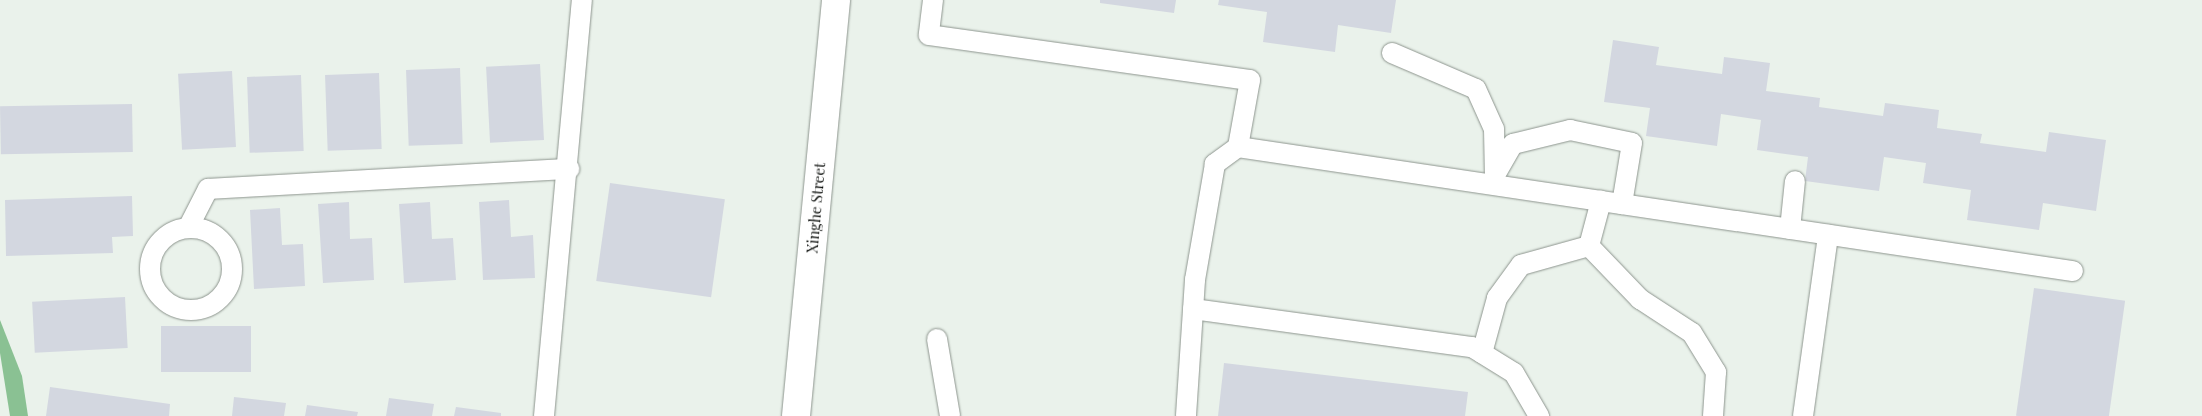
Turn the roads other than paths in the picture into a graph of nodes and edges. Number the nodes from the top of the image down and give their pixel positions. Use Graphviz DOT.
graph roads {
  1 [pos="582,0"];
  2 [pos="836,0"];
  3 [pos="933,0"];
  4 [pos="1392,53"];
  5 [pos="1238,148"];
  6 [pos="569,169"];
  7 [pos="1795,181"];
  8 [pos="1601,201"];
  9 [pos="1622,204"];
  10 [pos="188,228"];
  11 [pos="1790,229"];
  12 [pos="1828,234"];
  13 [pos="1589,246"];
  14 [pos="2073,271"];
  15 [pos="1193,309"];
  16 [pos="937,339"];
  17 [pos="1482,354"];
  18 [pos="544,416"];
  19 [pos="796,416"];
  20 [pos="950,416"];
  21 [pos="1186,416"];
  22 [pos="1538,416"];
  23 [pos="1713,416"];
  24 [pos="1803,416"];
  1 -- 6 [label="lane"];
  2 -- 19 [label="street, Xinghe Street"];
  3 -- 5 [label="lane"];
  4 -- 9 [label="lane"];
  5 -- 8 [label="lane"];
  5 -- 15 [label="lane"];
  6 -- 10 [label="lane"];
  6 -- 18 [label="lane"];
  7 -- 11 [label="lane"];
  8 -- 9 [label="lane"];
  8 -- 13 [label="lane"];
  9 -- 11 [label="lane"];
  10 -- 10 [label="lane"];
  11 -- 12 [label="lane"];
  12 -- 14 [label="lane"];
  12 -- 24 [label="lane"];
  13 -- 17 [label="lane"];
  13 -- 23 [label="lane"];
  15 -- 17 [label="lane"];
  15 -- 21 [label="lane"];
  16 -- 20 [label="lane"];
  17 -- 22 [label="lane"];
}
